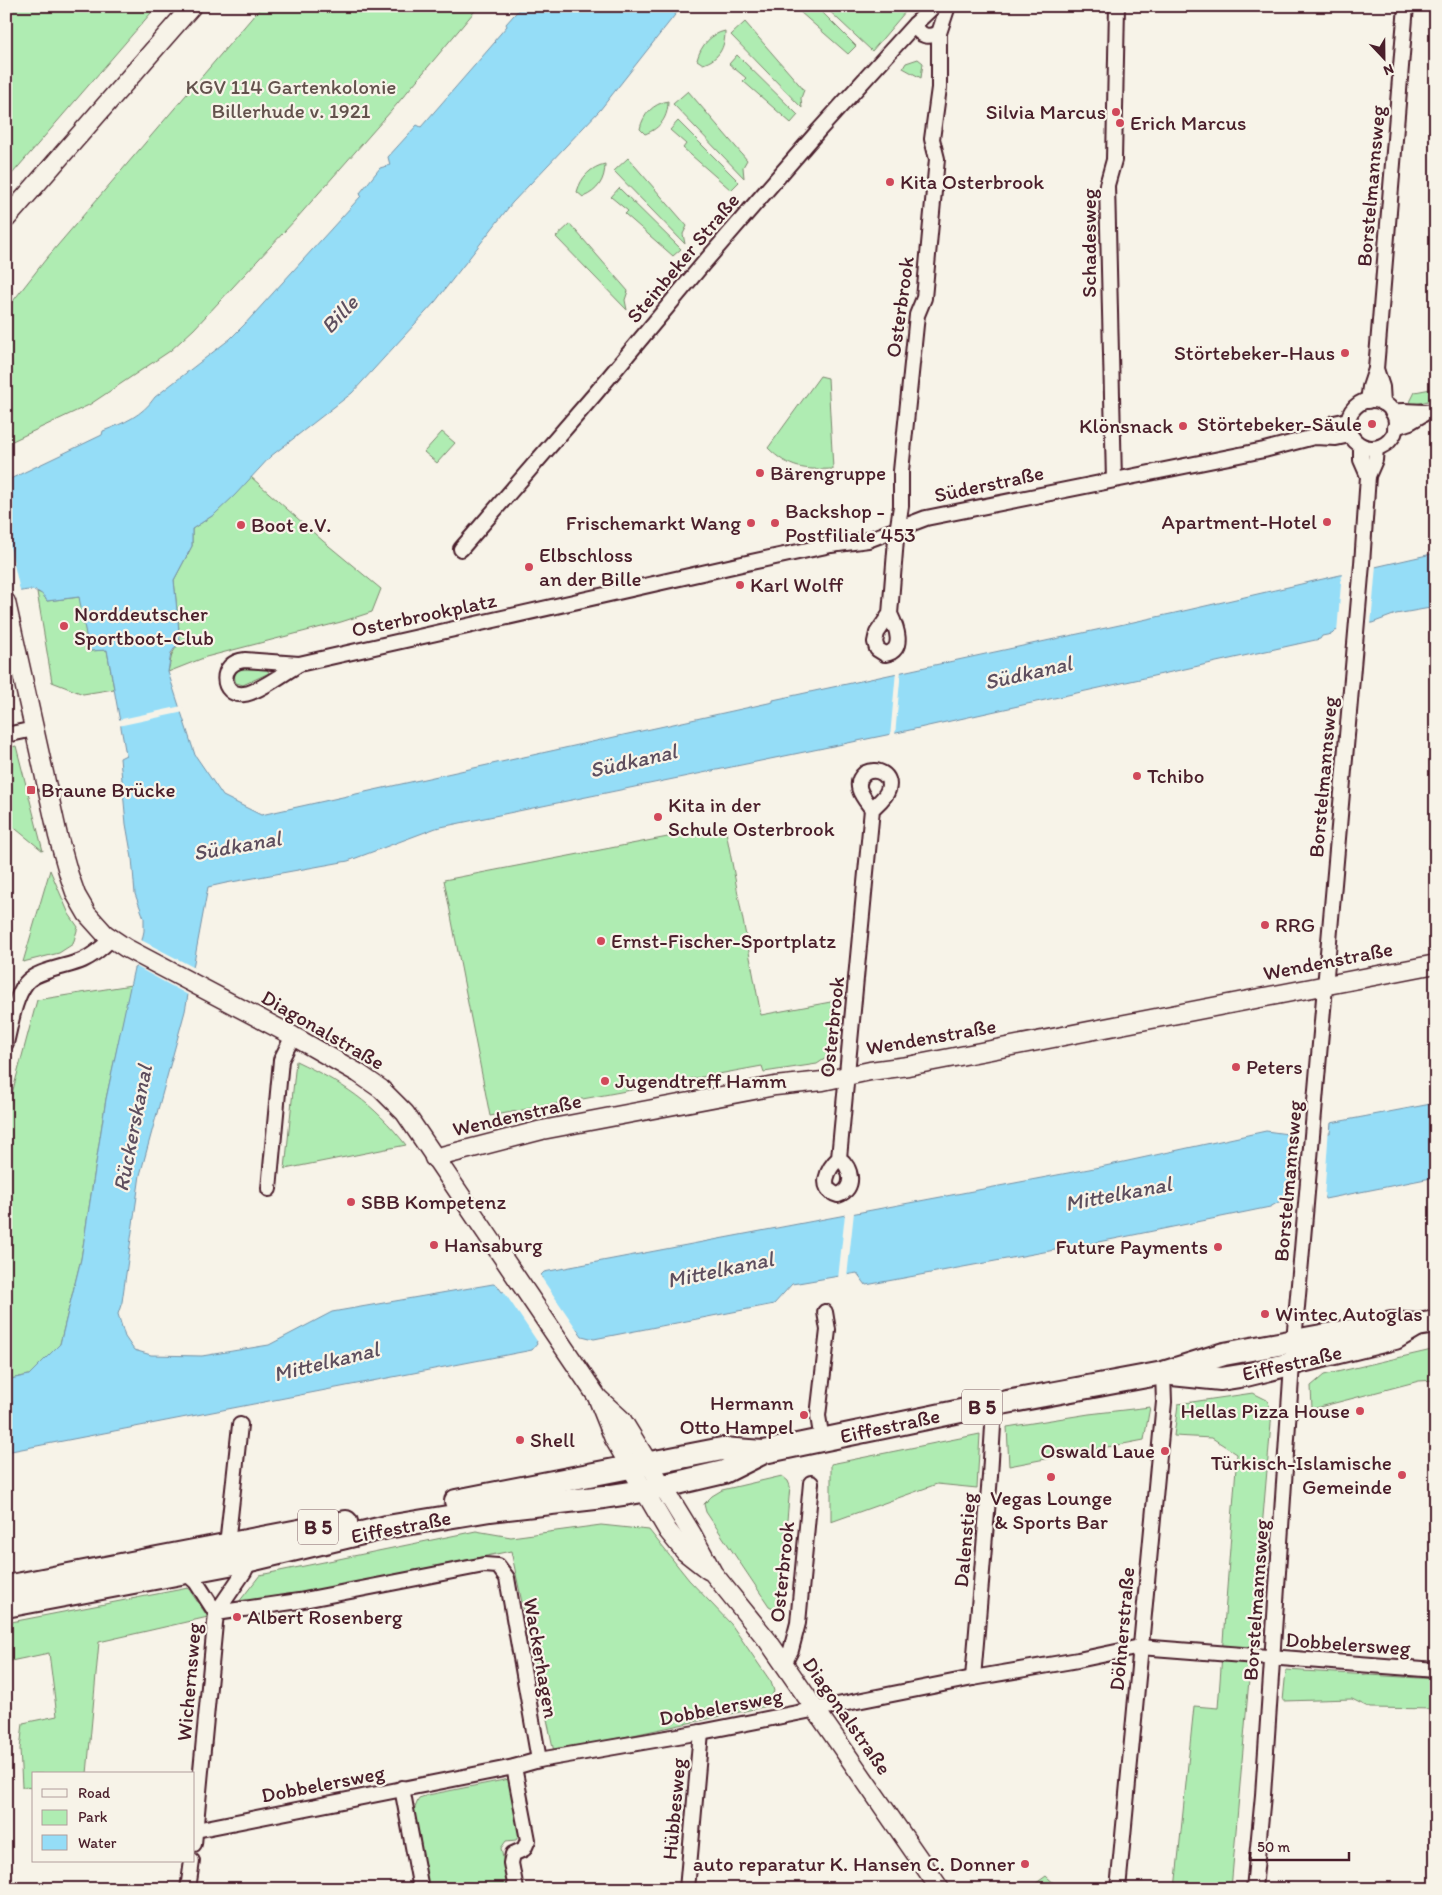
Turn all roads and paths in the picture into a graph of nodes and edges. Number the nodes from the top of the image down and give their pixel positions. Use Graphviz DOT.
graph roads {
  1 [pos="192,6"];
  2 [pos="934,6"];
  3 [pos="948,6"];
  4 [pos="1117,6"];
  5 [pos="1406,6"];
  6 [pos="915,24"];
  7 [pos="939,33"];
  8 [pos="6,219"];
  9 [pos="1376,369"];
  10 [pos="1368,401"];
  11 [pos="1388,408"];
  12 [pos="1430,412"];
  13 [pos="1348,420"];
  14 [pos="1395,427"];
  15 [pos="1350,435"];
  16 [pos="1314,436"];
  17 [pos="1362,446"];
  18 [pos="1376,448"];
  19 [pos="1368,476"];
  20 [pos="1114,480"];
  21 [pos="898,528"];
  22 [pos="461,549"];
  23 [pos="6,602"];
  24 [pos="558,606"];
  25 [pos="890,614"];
  26 [pos="299,664"];
  27 [pos="34,729"];
  28 [pos="6,735"];
  29 [pos="872,809"];
  30 [pos="112,939"];
  31 [pos="1436,964"];
  32 [pos="1325,984"];
  33 [pos="293,1036"];
  34 [pos="6,1043"];
  35 [pos="848,1076"];
  36 [pos="434,1158"];
  37 [pos="839,1158"];
  38 [pos="269,1190"];
  39 [pos="825,1312"];
  40 [pos="1426,1324"];
  41 [pos="1294,1341"];
  42 [pos="1292,1364"];
  43 [pos="1163,1373"];
  44 [pos="991,1405"];
  45 [pos="240,1425"];
  46 [pos="822,1440"];
  47 [pos="764,1452"];
  48 [pos="639,1465"];
  49 [pos="811,1483"];
  50 [pos="653,1489"];
  51 [pos="227,1545"];
  52 [pos="153,1559"];
  53 [pos="250,1560"];
  54 [pos="186,1572"];
  55 [pos="6,1587"];
  56 [pos="6,1606"];
  57 [pos="216,1612"];
  58 [pos="1140,1647"];
  59 [pos="1272,1658"];
  60 [pos="784,1664"];
  61 [pos="1436,1670"];
  62 [pos="973,1678"];
  63 [pos="816,1710"];
  64 [pos="701,1732"];
  65 [pos="539,1760"];
  66 [pos="514,1767"];
  67 [pos="402,1788"];
  68 [pos="196,1830"];
  69 [pos="195,1837"];
  70 [pos="192,1862"];
  71 [pos="188,1889"];
  72 [pos="421,1889"];
  73 [pos="516,1889"];
  74 [pos="687,1889"];
  75 [pos="940,1889"];
  76 [pos="1118,1889"];
  77 [pos="1254,1889"];
  1 -- 8 [label="street"];
  2 -- 6 [label="street, Steinbeker Straße"];
  3 -- 7 [label="street, Osterbrook"];
  4 -- 20 [label="street, Schadesweg"];
  5 -- 9 [label="street, Borstelmannsweg"];
  6 -- 7 [label="street"];
  6 -- 22 [label="street, Steinbeker Straße"];
  7 -- 21 [label="street, Osterbrook"];
  9 -- 10 [label="street, Borstelmannsweg"];
  9 -- 11 [label="street, Borstelmannsweg"];
  10 -- 11 [label="street"];
  10 -- 13 [label="street, Süderstraße"];
  11 -- 12 [label="street"];
  11 -- 14 [label="street"];
  12 -- 14 [label="street"];
  13 -- 15 [label="street"];
  13 -- 16 [label="street, Süderstraße"];
  14 -- 18 [label="street"];
  15 -- 16 [label="street, Süderstraße"];
  15 -- 17 [label="street"];
  16 -- 20 [label="street, Süderstraße"];
  17 -- 18 [label="street"];
  17 -- 19 [label="street, Borstelmannsweg"];
  18 -- 19 [label="street, Borstelmannsweg"];
  19 -- 32 [label="street, Borstelmannsweg"];
  20 -- 21 [label="street, Süderstraße"];
  21 -- 24 [label="street, Süderstraße"];
  21 -- 25 [label="street, Osterbrook"];
  23 -- 27 [label="street"];
  24 -- 26 [label="street, Osterbrookplatz"];
  26 -- 26 [label="street, Osterbrookplatz"];
  27 -- 28 [label="street"];
  27 -- 30 [label="street, Diagonalstraße"];
  29 -- 35 [label="street, Osterbrook"];
  30 -- 33 [label="street, Diagonalstraße"];
  30 -- 34 [label="street"];
  31 -- 32 [label="street, Wendenstraße"];
  32 -- 35 [label="street, Wendenstraße"];
  32 -- 41 [label="street, Borstelmannsweg"];
  33 -- 36 [label="street, Diagonalstraße"];
  33 -- 38 [label="street"];
  35 -- 36 [label="street, Wendenstraße"];
  35 -- 37 [label="street, Osterbrook"];
  36 -- 48 [label="street, Diagonalstraße"];
  39 -- 46 [label="street"];
  40 -- 41 [label="main road, Eiffestraße / B 5"];
  40 -- 42 [label="main road, Eiffestraße / B 5"];
  41 -- 42 [label="street, Borstelmannsweg"];
  41 -- 43 [label="main road, Eiffestraße / B 5"];
  42 -- 43 [label="main road, Eiffestraße / B 5"];
  42 -- 59 [label="street, Borstelmannsweg"];
  43 -- 44 [label="main road, Eiffestraße / B 5"];
  43 -- 58 [label="street, Döhnerstraße"];
  44 -- 46 [label="main road, Eiffestraße / B 5"];
  44 -- 62 [label="street, Dalenstieg"];
  45 -- 51 [label="street"];
  46 -- 47 [label="main road, Eiffestraße / B 5"];
  47 -- 48 [label="main road, Eiffestraße / B 5"];
  47 -- 50 [label="main road, Eiffestraße / B 5"];
  48 -- 50 [label="street, Diagonalstraße"];
  48 -- 51 [label="main road, Eiffestraße / B 5"];
  49 -- 60 [label="street, Osterbrook"];
  50 -- 53 [label="main road, Eiffestraße / B 5"];
  50 -- 60 [label="street, Diagonalstraße"];
  51 -- 52 [label="main road, Eiffestraße / B 5"];
  52 -- 54 [label="street, Wichernsweg"];
  52 -- 55 [label="main road, Eiffestraße / B 5"];
  53 -- 54 [label="main road, Eiffestraße / B 5"];
  53 -- 57 [label="street, Wichernsweg"];
  54 -- 56 [label="main road, Eiffestraße / B 5"];
  54 -- 57 [label="street, Wichernsweg"];
  57 -- 65 [label="street, Wackerhagen"];
  57 -- 68 [label="street, Wichernsweg"];
  58 -- 59 [label="street, Dobbelersweg"];
  58 -- 62 [label="street, Dobbelersweg"];
  58 -- 76 [label="street, Döhnerstraße"];
  59 -- 61 [label="street, Dobbelersweg"];
  59 -- 77 [label="street, Borstelmannsweg"];
  60 -- 63 [label="street, Diagonalstraße"];
  62 -- 63 [label="street, Dobbelersweg"];
  63 -- 64 [label="street, Dobbelersweg"];
  63 -- 75 [label="street, Diagonalstraße"];
  64 -- 65 [label="street, Dobbelersweg"];
  64 -- 74 [label="street, Hübbesweg"];
  65 -- 66 [label="street, Dobbelersweg"];
  66 -- 67 [label="street, Dobbelersweg"];
  66 -- 73 [label="street"];
  67 -- 68 [label="street, Dobbelersweg"];
  67 -- 72 [label="street"];
  68 -- 69 [label="street, Wichernsweg"];
  70 -- 71 [label="street"];
}
